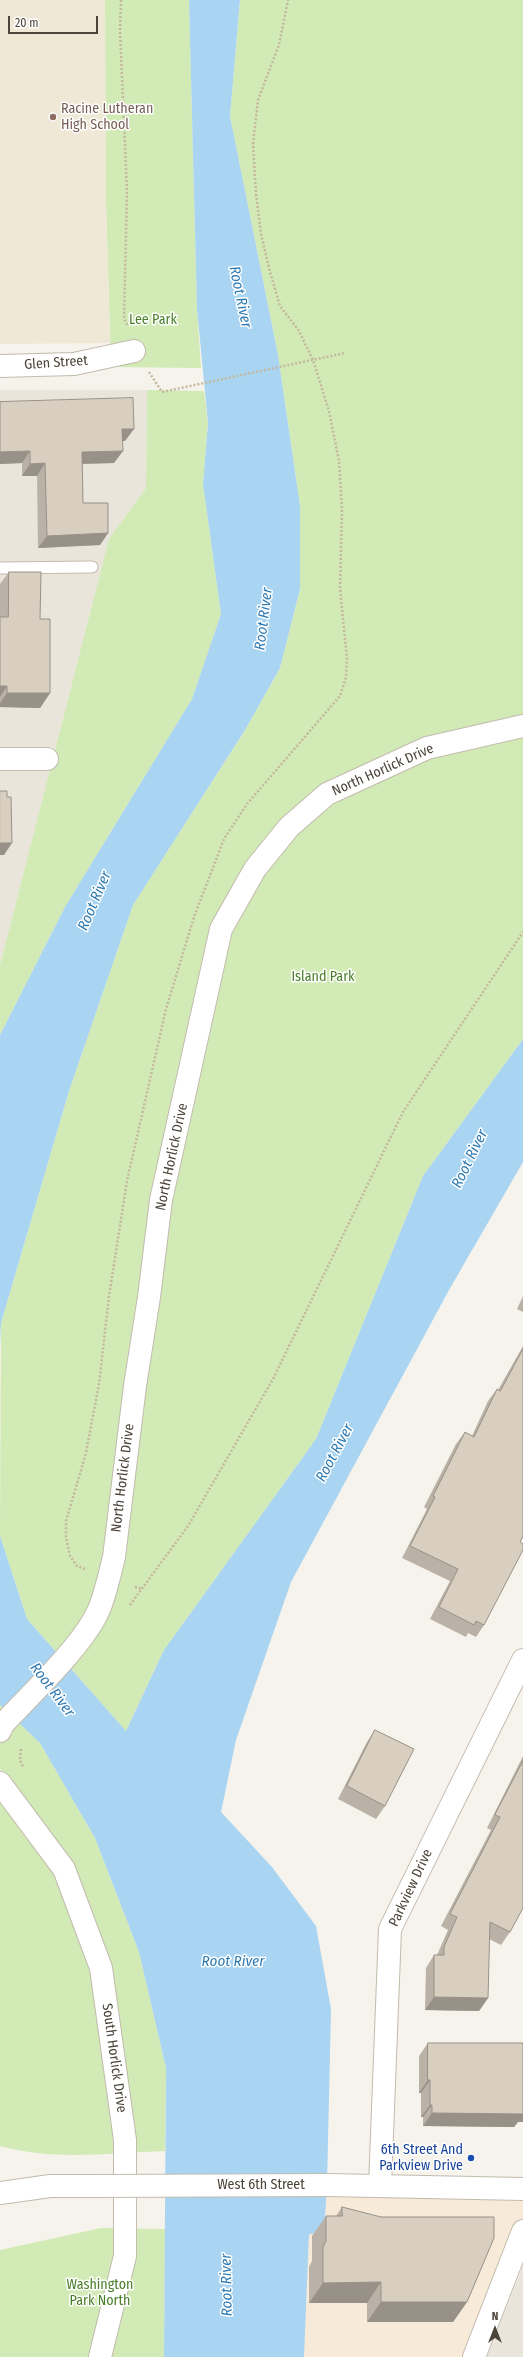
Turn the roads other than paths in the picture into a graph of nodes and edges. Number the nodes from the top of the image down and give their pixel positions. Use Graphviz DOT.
graph roads {
  1 [pos="134,351"];
  2 [pos="0,366"];
  3 [pos="92,567"];
  4 [pos="0,568"];
  5 [pos="523,726"];
  6 [pos="0,759"];
  7 [pos="47,759"];
  8 [pos="523,1660"];
  9 [pos="2,1727"];
  10 [pos="0,1783"];
  11 [pos="380,2186"];
  12 [pos="523,2189"];
  13 [pos="0,2193"];
  14 [pos="523,2231"];
  15 [pos="100,2357"];
  16 [pos="474,2357"];
  1 -- 2 [label="street, Glen Street"];
  3 -- 4 [label="lane"];
  5 -- 9 [label="street, North Horlick Drive"];
  6 -- 7 [label="street"];
  8 -- 11 [label="street, Parkview Drive"];
  10 -- 15 [label="street, South Horlick Drive"];
  11 -- 12 [label="street, West 6th Street"];
  11 -- 13 [label="street, West 6th Street, bridge"];
  14 -- 16 [label="street"];
}
